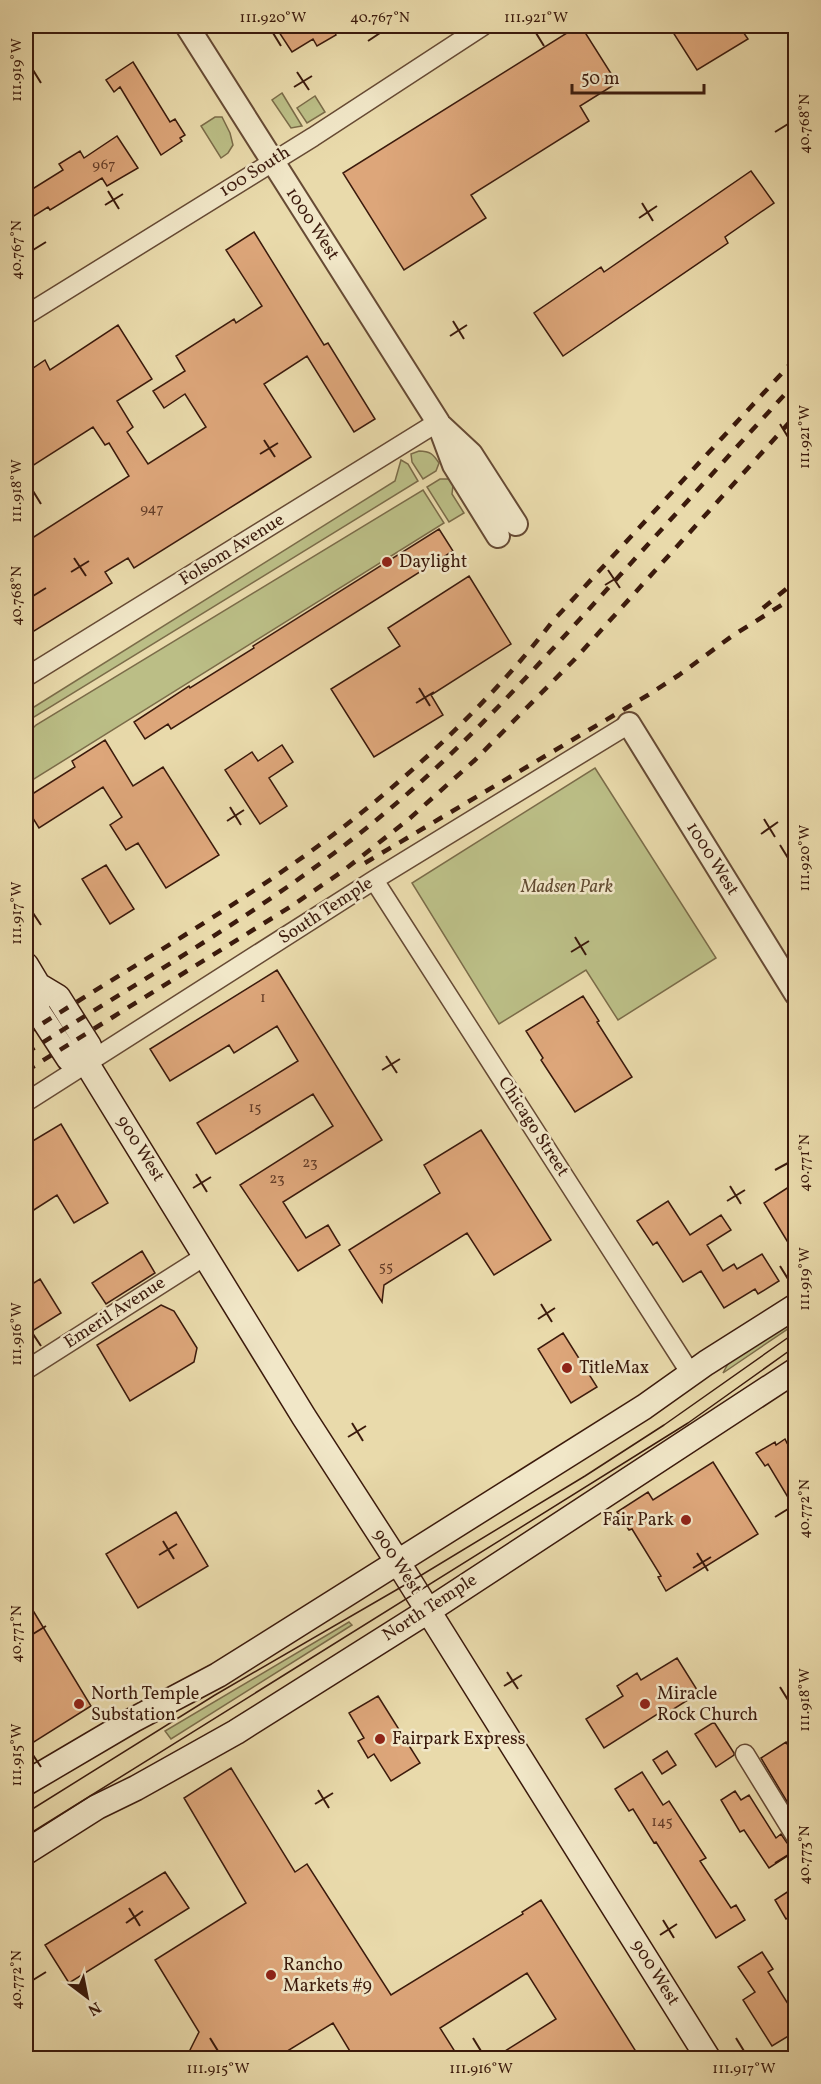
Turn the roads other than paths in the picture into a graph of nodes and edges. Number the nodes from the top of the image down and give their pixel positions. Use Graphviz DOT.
graph roads {
  1 [pos="187,26"];
  2 [pos="483,26"];
  3 [pos="272,161"];
  4 [pos="26,315"];
  5 [pos="438,423"];
  6 [pos="507,530"];
  7 [pos="26,677"];
  8 [pos="629,724"];
  9 [pos="374,880"];
  10 [pos="26,964"];
  11 [pos="789,968"];
  12 [pos="795,994"];
  13 [pos="87,1064"];
  14 [pos="26,1102"];
  15 [pos="206,1256"];
  16 [pos="795,1306"];
  17 [pos="26,1370"];
  18 [pos="795,1370"];
  19 [pos="691,1374"];
  20 [pos="397,1561"];
  21 [pos="428,1611"];
  22 [pos="745,1754"];
  23 [pos="26,1783"];
  24 [pos="795,1837"];
  25 [pos="26,1852"];
  26 [pos="708,2058"];
  1 -- 3 [label="street, 1000 West"];
  2 -- 3 [label="street, 100 South"];
  3 -- 4 [label="street, 100 South"];
  3 -- 5 [label="street, 1000 West"];
  5 -- 6 [label="street, 1000 West"];
  5 -- 7 [label="street, Folsom Avenue"];
  8 -- 9 [label="street, South Temple"];
  8 -- 11 [label="street, 1000 West"];
  9 -- 13 [label="street, South Temple"];
  9 -- 19 [label="street, Chicago Street"];
  10 -- 13 [label="main road, 900 West"];
  11 -- 12 [label="street, 1000 West"];
  13 -- 14 [label="street, South Temple"];
  13 -- 15 [label="main road, 900 West"];
  15 -- 17 [label="street, Emeril Avenue"];
  15 -- 20 [label="main road, 900 West"];
  16 -- 19 [label="main road"];
  18 -- 21 [label="main road, North Temple"];
  19 -- 20 [label="main road"];
  20 -- 21 [label="main road, 900 West"];
  20 -- 23 [label="main road"];
  21 -- 25 [label="main road, North Temple"];
  21 -- 26 [label="main road, 900 West"];
  22 -- 24 [label="street"];
}
